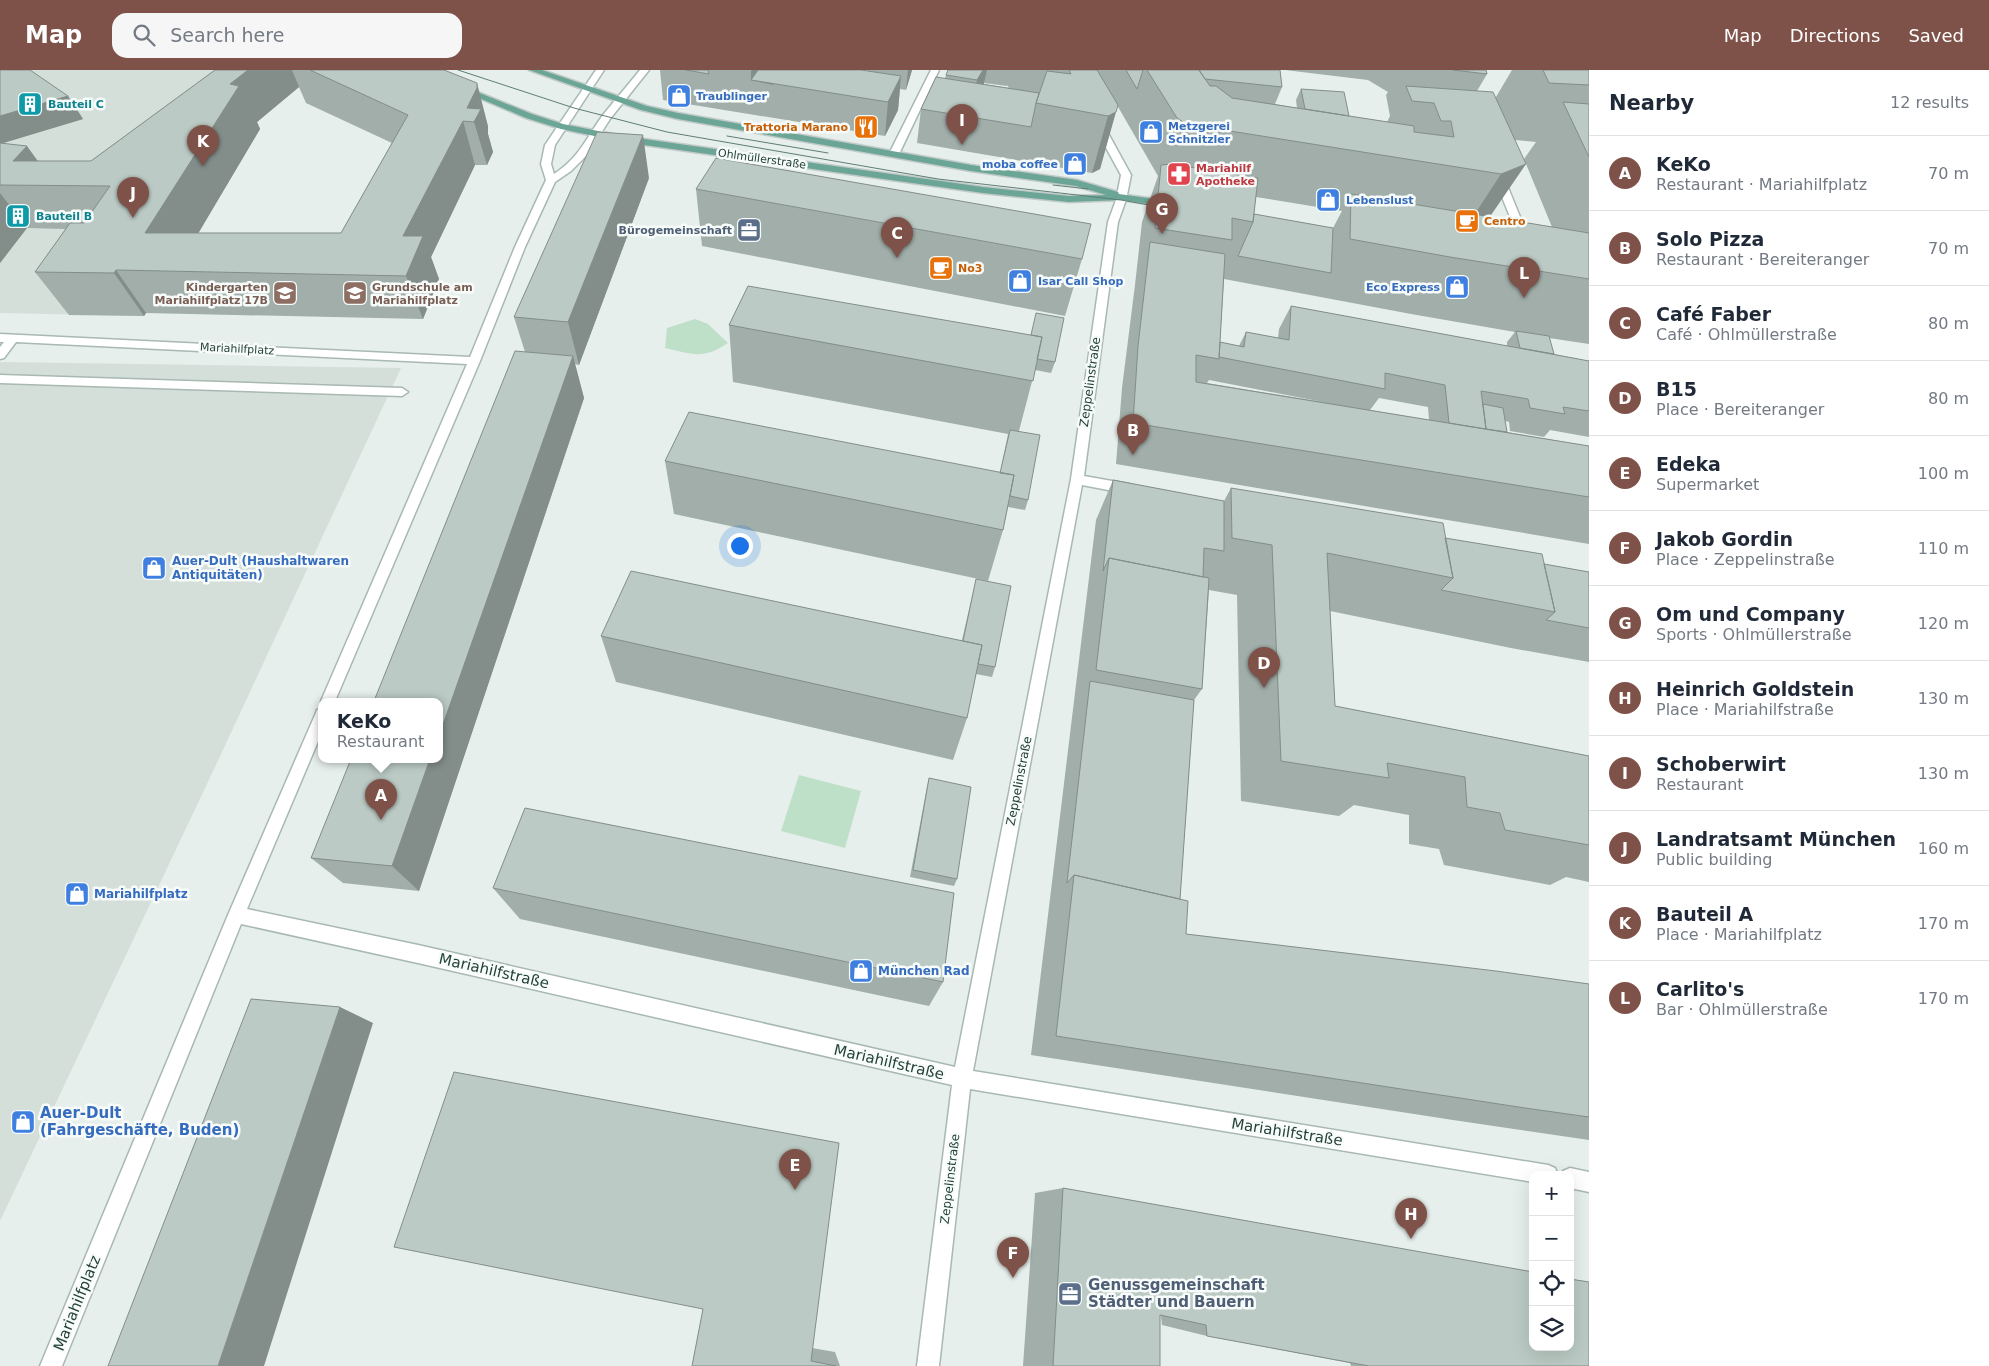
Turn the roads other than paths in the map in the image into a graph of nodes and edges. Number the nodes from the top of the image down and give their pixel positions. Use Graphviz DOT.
graph roads {
  1 [pos="533,70"];
  2 [pos="600,70"];
  3 [pos="645,70"];
  4 [pos="935,70"];
  5 [pos="454,86"];
  6 [pos="587,89"];
  7 [pos="620,100"];
  8 [pos="1094,115"];
  9 [pos="561,126"];
  10 [pos="596,133"];
  11 [pos="894,154"];
  12 [pos="1493,164"];
  13 [pos="551,180"];
  14 [pos="1122,197"];
  15 [pos="1176,205"];
  16 [pos="1526,253"];
  17 [pos="0,338"];
  18 [pos="13,338"];
  19 [pos="0,355"];
  20 [pos="474,361"];
  21 [pos="0,379"];
  22 [pos="402,392"];
  23 [pos="1077,479"];
  24 [pos="1145,492"];
  25 [pos="329,698"];
  26 [pos="318,724"];
  27 [pos="236,915"];
  28 [pos="962,1078"];
  29 [pos="1529,1172"];
  30 [pos="1574,1179"];
  31 [pos="1589,1182"];
  32 [pos="51,1366"];
  33 [pos="928,1366"];
  1 -- 6 [label="main road, Ohlmüllerstraße"];
  2 -- 6 [label="street"];
  3 -- 7 [label="street"];
  4 -- 11 [label="street"];
  5 -- 9 [label="main road, Ohlmüllerstraße"];
  6 -- 7 [label="main road, Ohlmüllerstraße"];
  6 -- 9 [label="street"];
  7 -- 10 [label="street"];
  7 -- 11 [label="main road, Ohlmüllerstraße"];
  8 -- 14 [label="street, Zeppelinstraße"];
  9 -- 10 [label="main road, Ohlmüllerstraße"];
  9 -- 13 [label="street"];
  10 -- 13 [label="street"];
  10 -- 14 [label="main road, Ohlmüllerstraße"];
  11 -- 14 [label="main road, Ohlmüllerstraße"];
  12 -- 16 [label="street"];
  13 -- 20 [label="street"];
  14 -- 15 [label="main road, Ohlmüllerstraße"];
  14 -- 23 [label="street, Zeppelinstraße"];
  17 -- 18 [label="street, Mariahilfplatz"];
  18 -- 19 [label="street"];
  18 -- 20 [label="street, Mariahilfplatz"];
  20 -- 25 [label="street"];
  21 -- 22 [label="street"];
  23 -- 24 [label="street"];
  23 -- 28 [label="street, Zeppelinstraße"];
  26 -- 27 [label="street, Mariahilfplatz"];
  27 -- 28 [label="street, Mariahilfstraße"];
  27 -- 32 [label="street, Mariahilfplatz"];
  28 -- 29 [label="street, Mariahilfstraße"];
  28 -- 33 [label="street, Zeppelinstraße"];
  30 -- 31 [label="street"];
}
